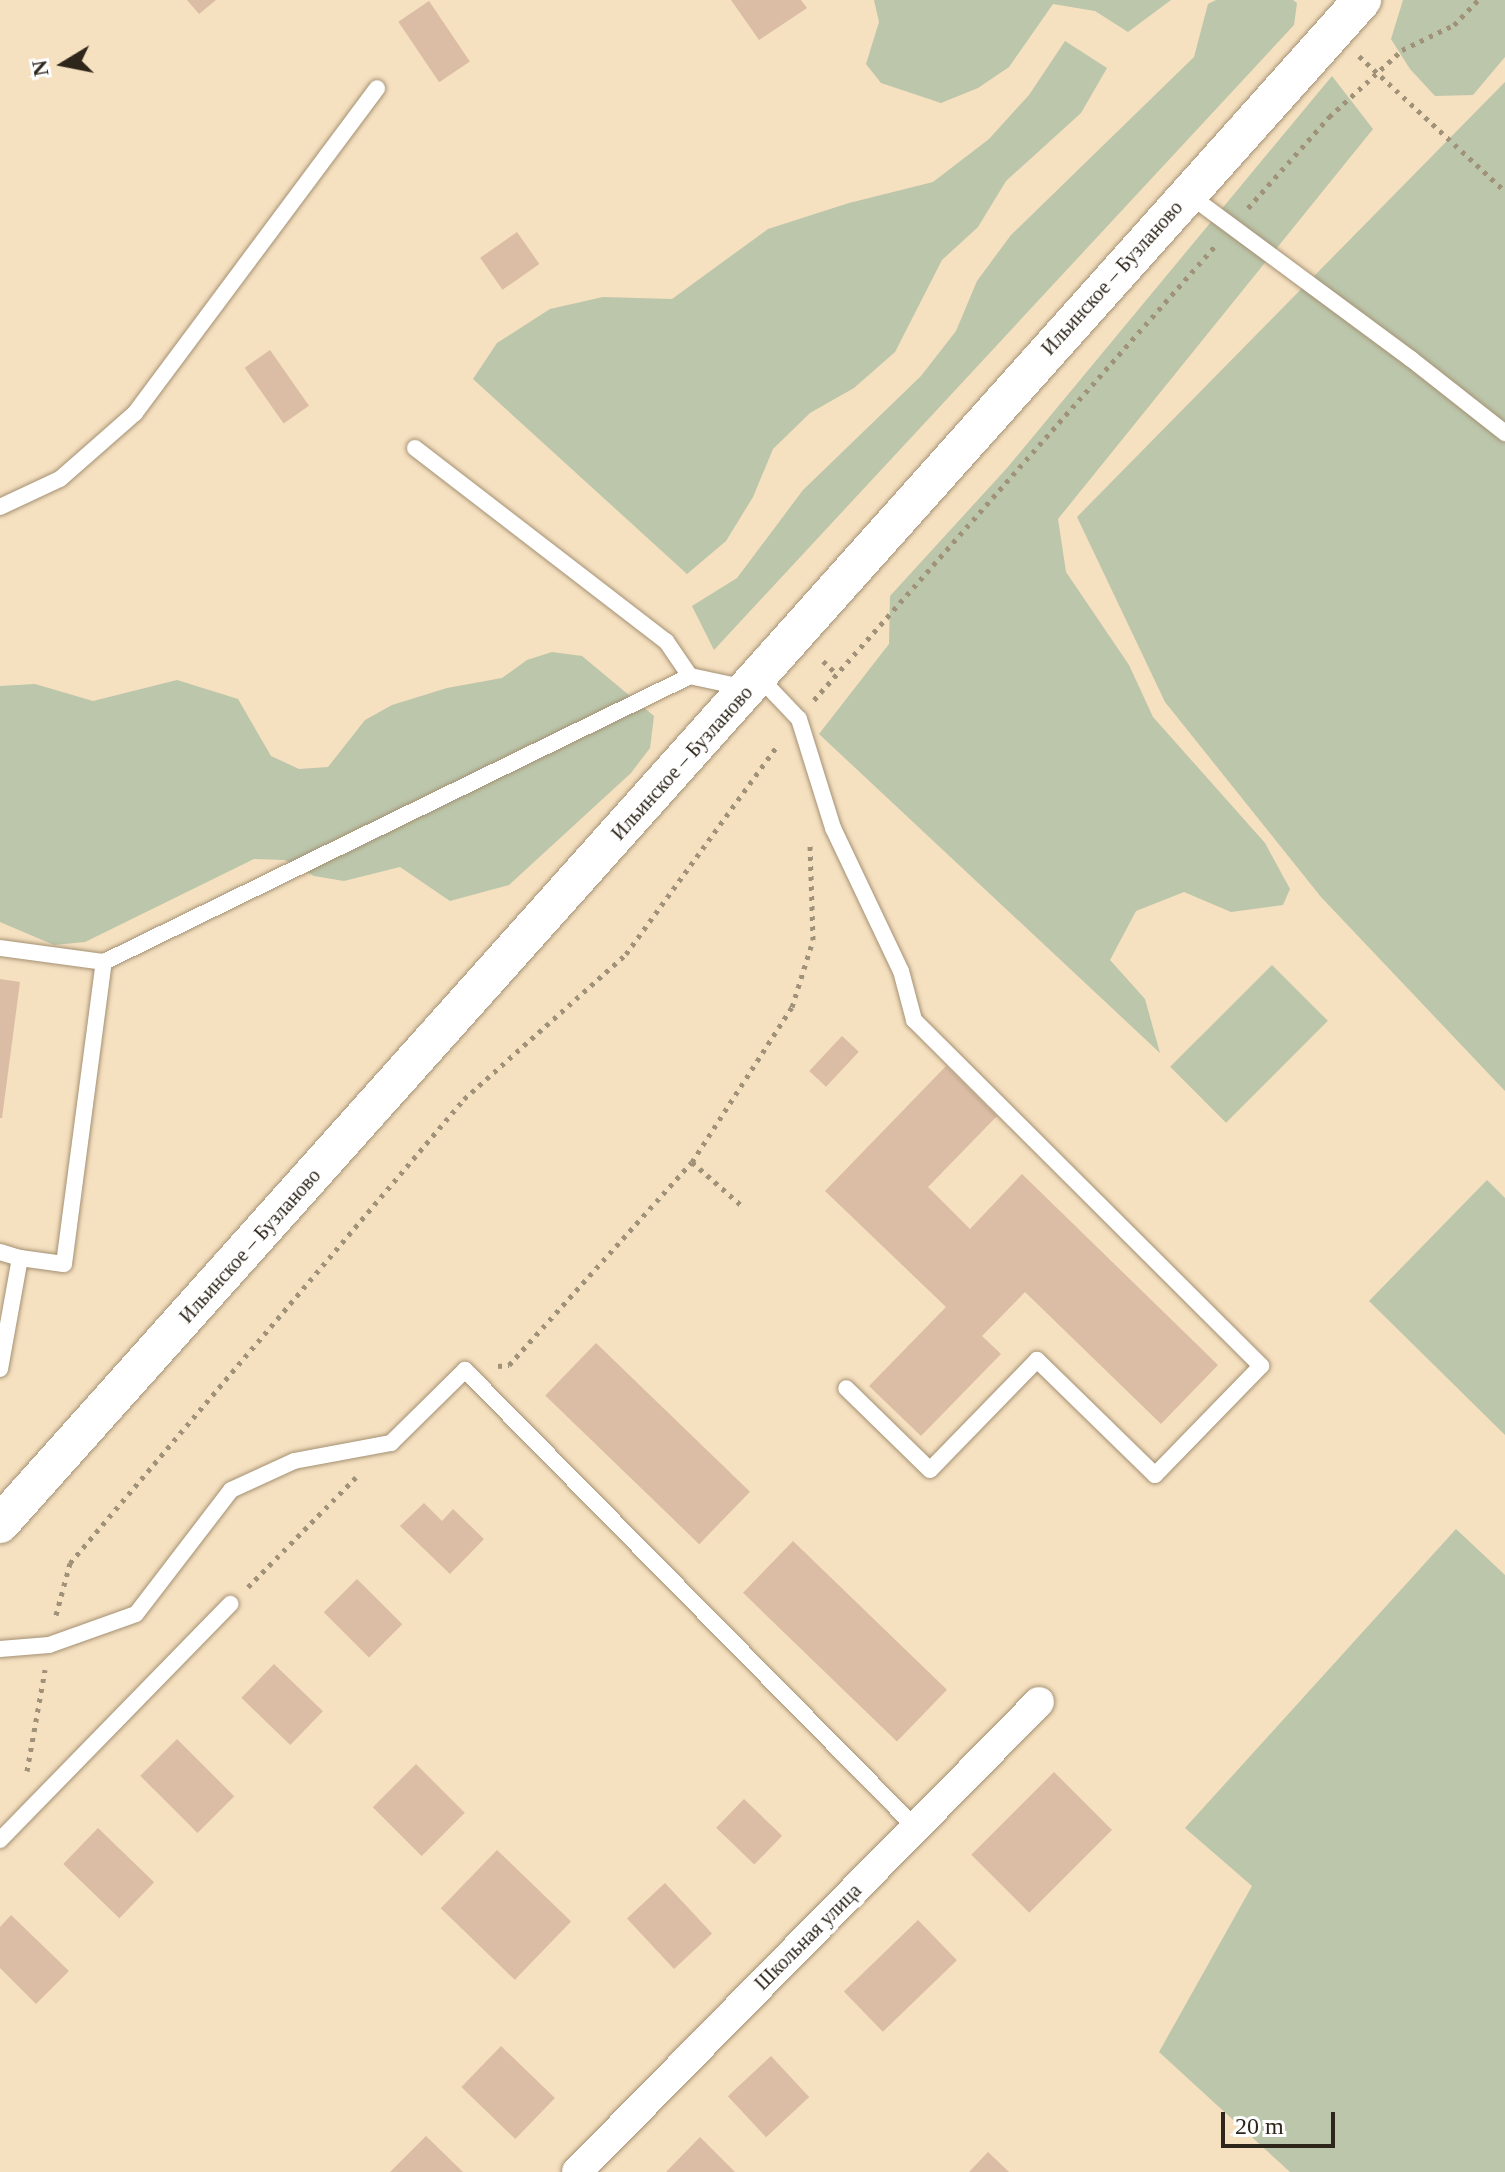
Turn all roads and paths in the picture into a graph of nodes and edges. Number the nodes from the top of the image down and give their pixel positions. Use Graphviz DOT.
graph roads {
  1 [pos="1362,0"];
  2 [pos="1478,0"];
  3 [pos="1334,29"];
  4 [pos="1376,74"];
  5 [pos="377,88"];
  6 [pos="1505,191"];
  7 [pos="1188,194"];
  8 [pos="1232,226"];
  9 [pos="1505,433"];
  10 [pos="415,448"];
  11 [pos="0,507"];
  12 [pos="690,676"];
  13 [pos="753,683"];
  14 [pos="799,719"];
  15 [pos="810,836"];
  16 [pos="0,948"];
  17 [pos="104,962"];
  18 [pos="692,1162"];
  19 [pos="741,1205"];
  20 [pos="0,1252"];
  21 [pos="20,1258"];
  22 [pos="0,1369"];
  23 [pos="465,1370"];
  24 [pos="846,1388"];
  25 [pos="391,1443"];
  26 [pos="0,1524"];
  27 [pos="230,1604"];
  28 [pos="49,1645"];
  29 [pos="0,1649"];
  30 [pos="1039,1702"];
  31 [pos="17,1823"];
  32 [pos="916,1828"];
  33 [pos="0,1840"];
  34 [pos="577,2172"];
  1 -- 3 [label="street, Ильинское – Бузланово"];
  2 -- 4 [label="path"];
  3 -- 4 [label="path"];
  3 -- 7 [label="street, Ильинское – Бузланово"];
  4 -- 6 [label="path"];
  4 -- 8 [label="path"];
  5 -- 11 [label="lane"];
  7 -- 8 [label="lane"];
  7 -- 13 [label="street, Ильинское – Бузланово"];
  8 -- 9 [label="lane"];
  8 -- 14 [label="path"];
  10 -- 12 [label="lane"];
  12 -- 13 [label="lane"];
  12 -- 17 [label="lane"];
  13 -- 14 [label="lane"];
  13 -- 26 [label="street, Ильинское – Бузланово"];
  14 -- 24 [label="lane"];
  14 -- 28 [label="path"];
  15 -- 18 [label="path"];
  16 -- 17 [label="lane"];
  17 -- 21 [label="lane"];
  18 -- 19 [label="path"];
  18 -- 23 [label="path"];
  20 -- 21 [label="lane"];
  21 -- 22 [label="lane"];
  23 -- 25 [label="lane"];
  23 -- 32 [label="lane"];
  25 -- 27 [label="path"];
  25 -- 28 [label="lane"];
  27 -- 31 [label="lane"];
  28 -- 29 [label="lane"];
  28 -- 31 [label="path"];
  30 -- 32 [label="street, Школьная улица"];
  31 -- 33 [label="lane"];
  32 -- 34 [label="street, Школьная улица"];
}
